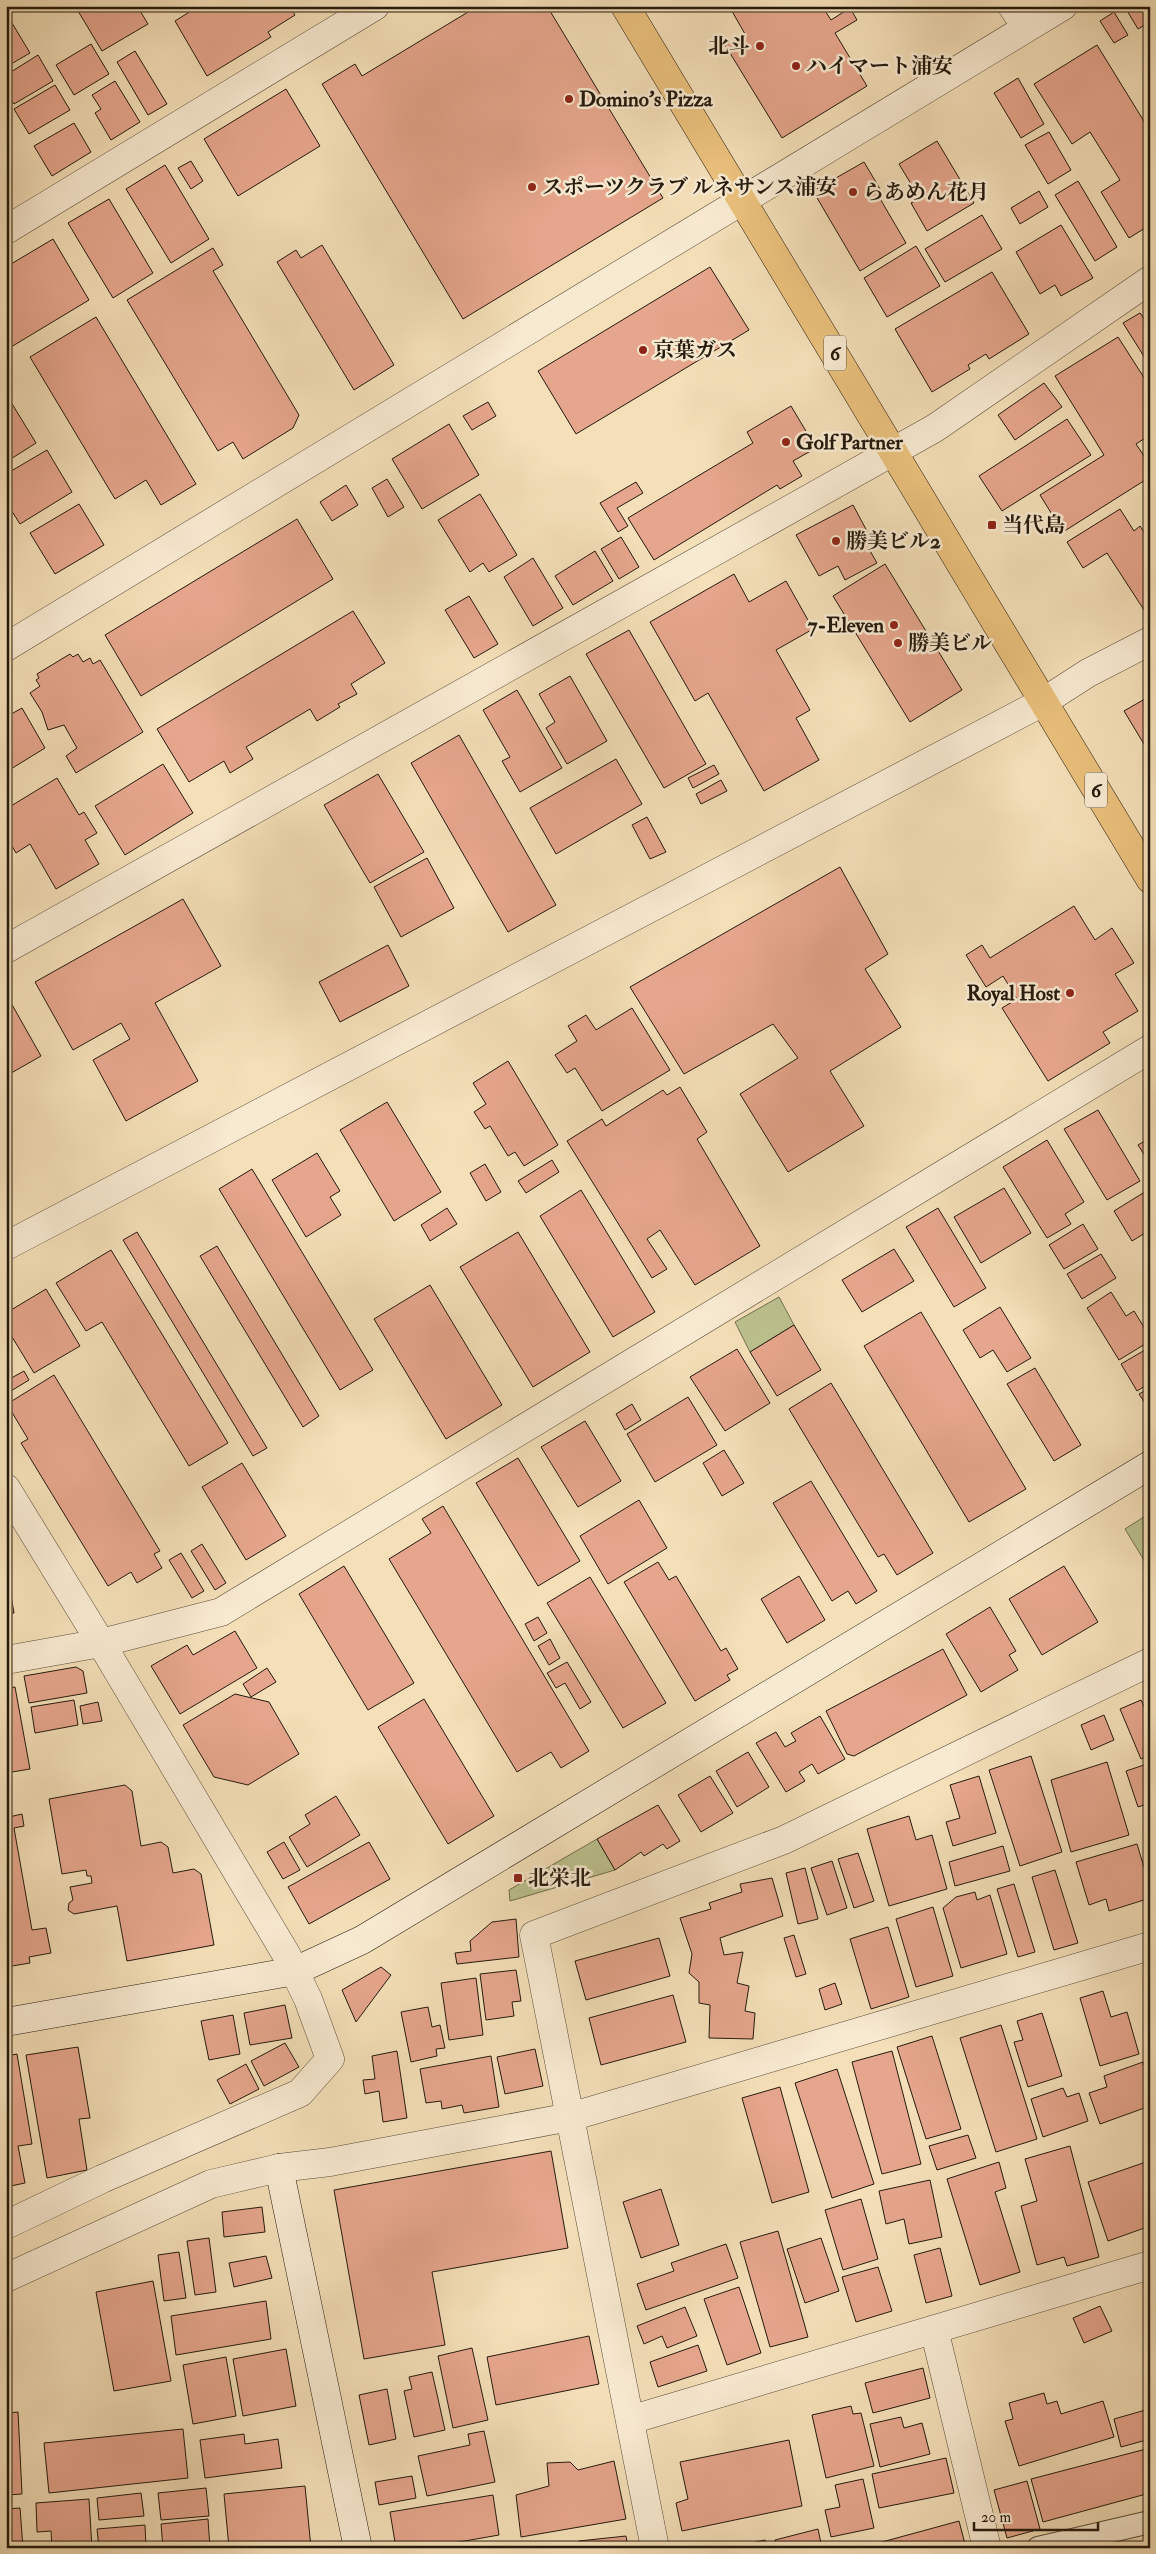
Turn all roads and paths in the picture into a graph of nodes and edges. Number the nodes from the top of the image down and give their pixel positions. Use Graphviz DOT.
graph roads {
  1 [pos="375,6"];
  2 [pos="625,6"];
  3 [pos="1063,6"];
  4 [pos="1020,17"];
  5 [pos="743,199"];
  6 [pos="6,230"];
  7 [pos="1150,280"];
  8 [pos="893,452"];
  9 [pos="1150,641"];
  10 [pos="6,647"];
  11 [pos="1043,702"];
  12 [pos="1150,879"];
  13 [pos="6,949"];
  14 [pos="1150,1049"];
  15 [pos="6,1246"];
  16 [pos="1150,1466"];
  17 [pos="6,1488"];
  18 [pos="102,1643"];
  19 [pos="6,1660"];
  20 [pos="1150,1662"];
  21 [pos="1150,1946"];
  22 [pos="295,1971"];
  23 [pos="6,2022"];
  24 [pos="570,2117"];
  25 [pos="279,2168"];
  26 [pos="6,2225"];
  27 [pos="1150,2265"];
  28 [pos="6,2278"];
  29 [pos="934,2329"];
  30 [pos="630,2420"];
  31 [pos="1150,2522"];
  32 [pos="358,2548"];
  33 [pos="655,2548"];
  34 [pos="987,2548"];
  35 [pos="1038,2548"];
  1 -- 6 [label="street"];
  2 -- 5 [label="main road, 6"];
  3 -- 4 [label="street"];
  4 -- 5 [label="street"];
  5 -- 8 [label="main road, 6"];
  5 -- 10 [label="street"];
  7 -- 8 [label="street"];
  8 -- 11 [label="main road, 6"];
  8 -- 13 [label="street"];
  9 -- 11 [label="street"];
  11 -- 12 [label="main road, 6"];
  11 -- 15 [label="street"];
  14 -- 18 [label="street"];
  16 -- 22 [label="street"];
  17 -- 18 [label="street"];
  18 -- 19 [label="street"];
  18 -- 22 [label="street"];
  20 -- 24 [label="street"];
  21 -- 24 [label="street"];
  22 -- 23 [label="street"];
  22 -- 26 [label="street"];
  24 -- 25 [label="street"];
  24 -- 30 [label="street"];
  25 -- 28 [label="street"];
  25 -- 32 [label="street"];
  27 -- 29 [label="street"];
  29 -- 30 [label="street"];
  29 -- 34 [label="street"];
  30 -- 33 [label="street"];
  31 -- 35 [label="lane"];
}
